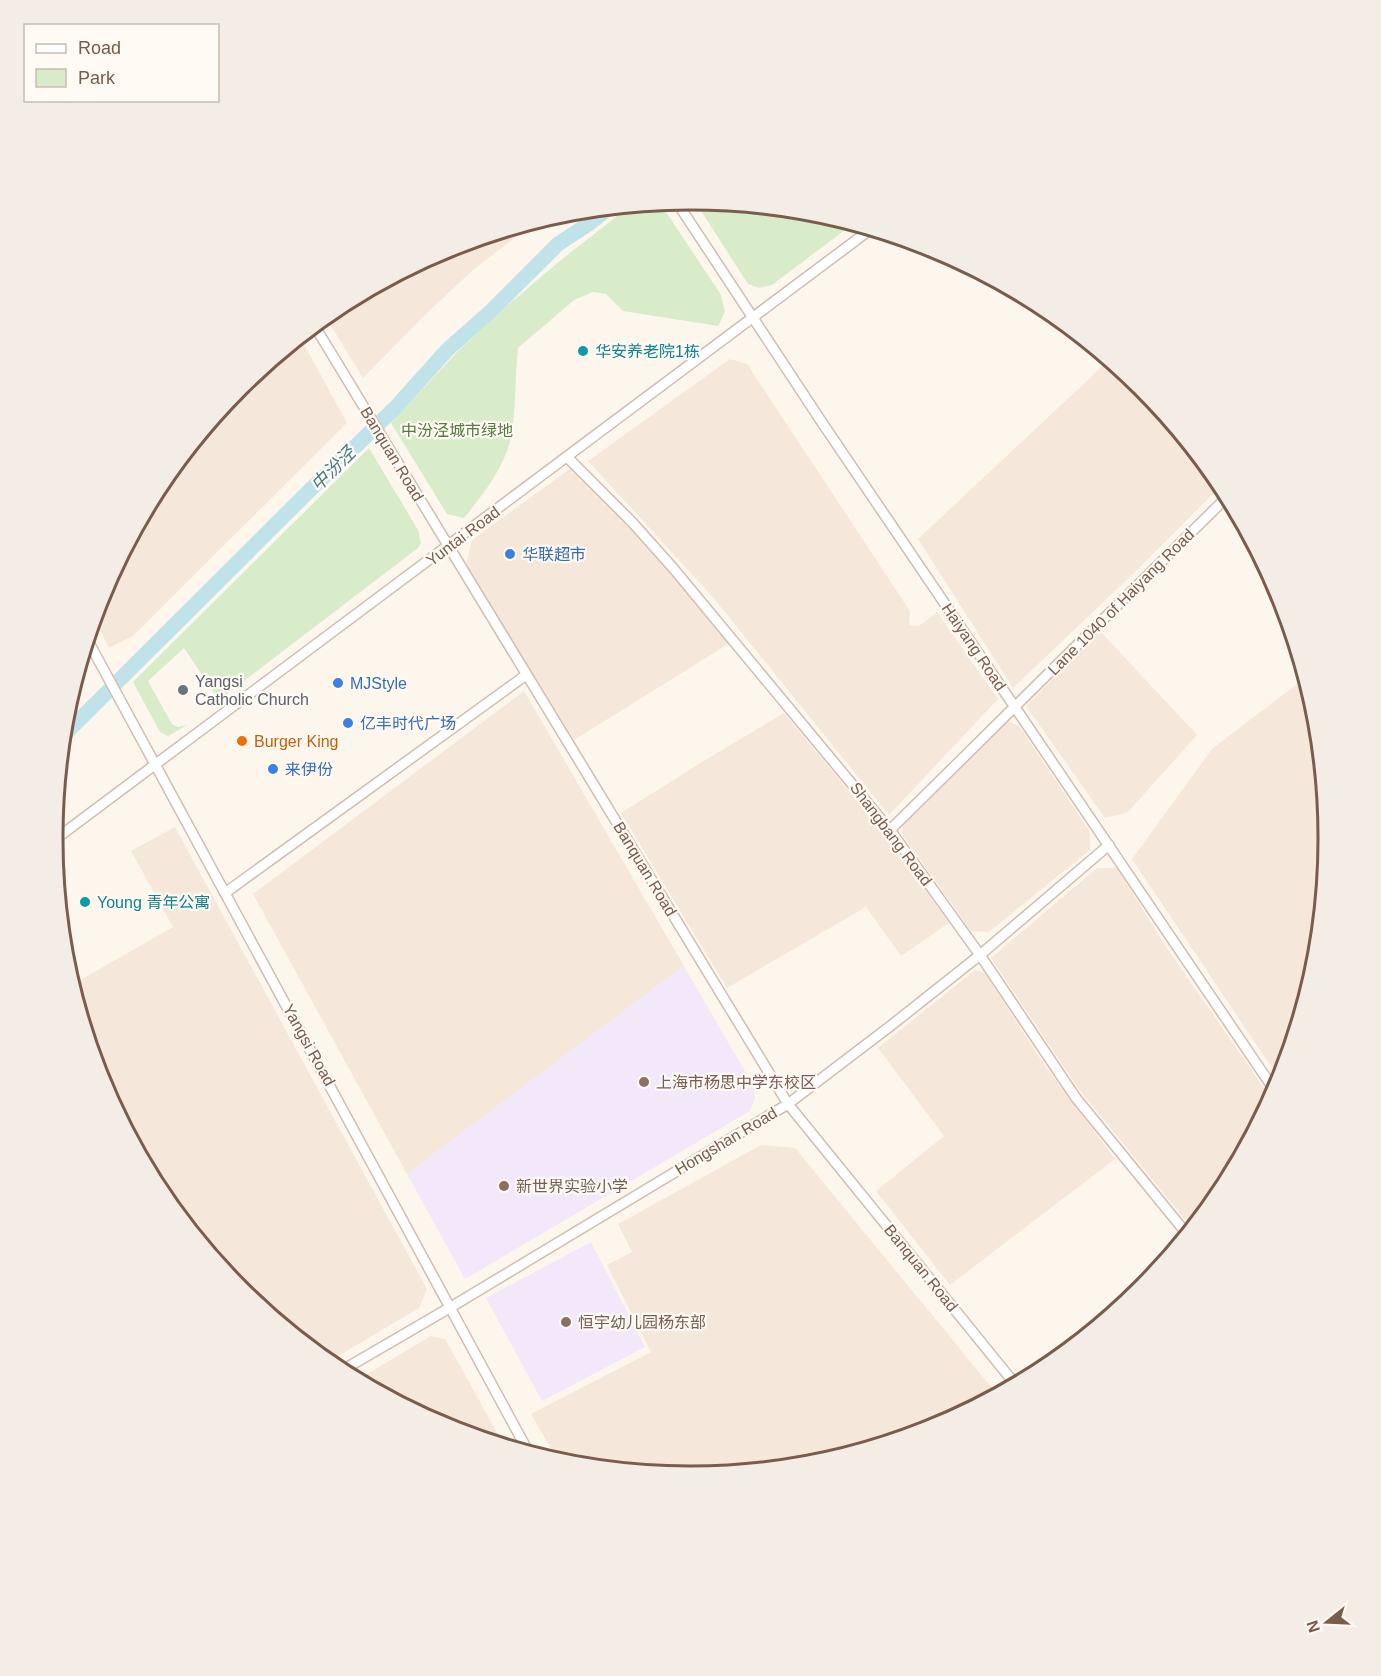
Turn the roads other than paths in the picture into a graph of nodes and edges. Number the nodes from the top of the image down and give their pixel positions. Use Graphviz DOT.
graph roads {
  1 [pos="682,210"];
  2 [pos="864,235"];
  3 [pos="754,318"];
  4 [pos="318,333"];
  5 [pos="567,457"];
  6 [pos="1221,503"];
  7 [pos="448,548"];
  8 [pos="92,649"];
  9 [pos="526,675"];
  10 [pos="1014,707"];
  11 [pos="155,766"];
  12 [pos="890,830"];
  13 [pos="63,834"];
  14 [pos="1109,845"];
  15 [pos="225,893"];
  16 [pos="980,955"];
  17 [pos="1268,1081"];
  18 [pos="788,1104"];
  19 [pos="1182,1228"];
  20 [pos="451,1307"];
  21 [pos="351,1365"];
  22 [pos="1010,1378"];
  23 [pos="523,1443"];
  1 -- 3 [label="street, Haiyang Road"];
  2 -- 3 [label="street, Yuntai Road"];
  3 -- 5 [label="street, Yuntai Road"];
  3 -- 10 [label="street, Haiyang Road"];
  4 -- 7 [label="street, Banquan Road"];
  5 -- 7 [label="street, Yuntai Road"];
  5 -- 12 [label="street, Shangbang Road"];
  6 -- 10 [label="street, Lane 1040 of Haiyang Road"];
  7 -- 9 [label="street, Banquan Road"];
  7 -- 11 [label="street, Yuntai Road"];
  8 -- 11 [label="street, Yangsi Road"];
  9 -- 15 [label="street"];
  9 -- 18 [label="street, Banquan Road"];
  10 -- 12 [label="street, Lane 1040 of Haiyang Road"];
  10 -- 14 [label="street, Haiyang Road"];
  11 -- 13 [label="street, Yuntai Road"];
  11 -- 15 [label="street, Yangsi Road"];
  12 -- 16 [label="street, Shangbang Road"];
  14 -- 16 [label="street, Hongshan Road"];
  14 -- 17 [label="street, Haiyang Road"];
  15 -- 20 [label="street, Yangsi Road"];
  16 -- 18 [label="street, Hongshan Road"];
  16 -- 19 [label="street, Shangbang Road"];
  18 -- 20 [label="street, Hongshan Road"];
  18 -- 22 [label="street, Banquan Road"];
  20 -- 21 [label="street, Hongshan Road"];
  20 -- 23 [label="street, Yangsi Road"];
}
